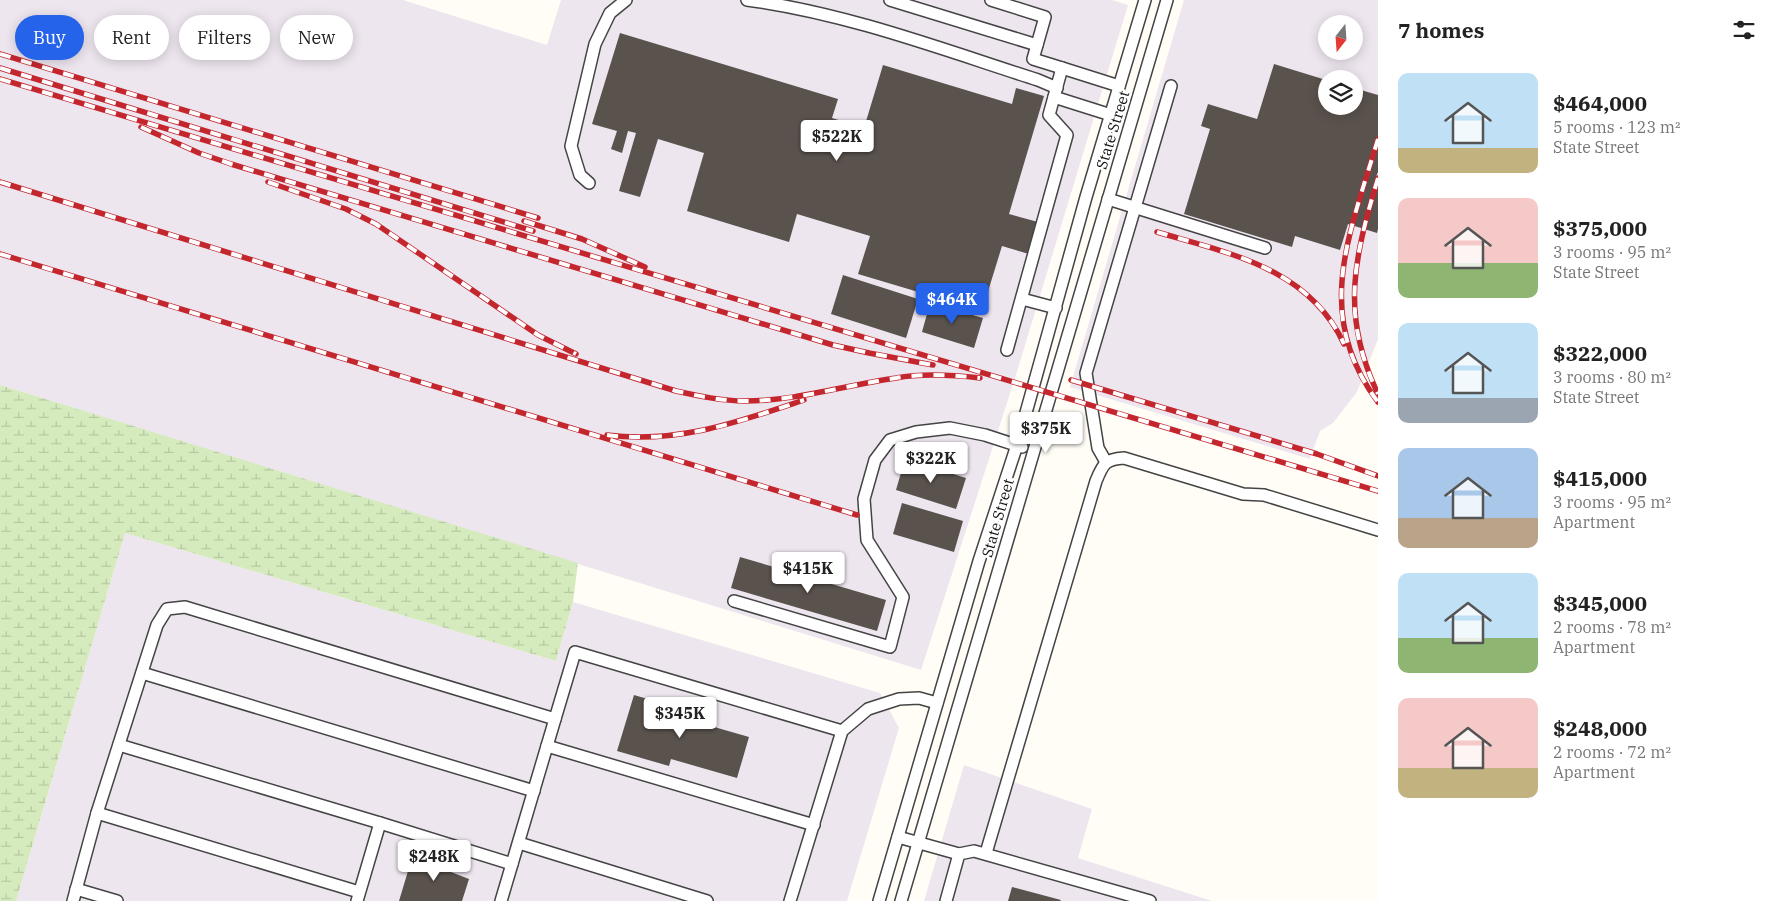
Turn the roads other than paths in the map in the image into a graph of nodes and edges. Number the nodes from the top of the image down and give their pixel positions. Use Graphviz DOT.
graph roads {
  1 [pos="626,0"];
  2 [pos="747,0"];
  3 [pos="890,0"];
  4 [pos="991,0"];
  5 [pos="1145,0"];
  6 [pos="1167,0"];
  7 [pos="1037,45"];
  8 [pos="1062,68"];
  9 [pos="1119,86"];
  10 [pos="1171,86"];
  11 [pos="1055,92"];
  12 [pos="1111,115"];
  13 [pos="589,183"];
  14 [pos="1108,199"];
  15 [pos="1136,206"];
  16 [pos="1265,248"];
  17 [pos="1022,298"];
  18 [pos="1056,308"];
  19 [pos="1006,350"];
  20 [pos="1017,445"];
  21 [pos="1033,450"];
  22 [pos="1106,462"];
  23 [pos="1378,530"];
  24 [pos="734,600"];
  25 [pos="142,673"];
  26 [pos="937,703"];
  27 [pos="555,720"];
  28 [pos="842,731"];
  29 [pos="119,745"];
  30 [pos="547,746"];
  31 [pos="534,791"];
  32 [pos="97,813"];
  33 [pos="380,823"];
  34 [pos="814,825"];
  35 [pos="898,837"];
  36 [pos="519,843"];
  37 [pos="918,843"];
  38 [pos="960,854"];
  39 [pos="986,854"];
  40 [pos="512,864"];
  41 [pos="76,889"];
  42 [pos="358,896"];
  43 [pos="72,901"];
  44 [pos="117,901"];
  45 [pos="502,901"];
  46 [pos="707,901"];
  47 [pos="790,901"];
  48 [pos="879,901"];
  49 [pos="901,901"];
  50 [pos="946,901"];
  51 [pos="1150,901"];
  1 -- 13 [label="street"];
  2 -- 11 [label="street"];
  3 -- 7 [label="street"];
  4 -- 7 [label="street"];
  5 -- 9 [label="street, State Street"];
  6 -- 14 [label="street, State Street"];
  7 -- 8 [label="street"];
  8 -- 9 [label="street"];
  8 -- 11 [label="street"];
  9 -- 12 [label="street, State Street"];
  10 -- 15 [label="street"];
  11 -- 12 [label="street"];
  11 -- 17 [label="street"];
  12 -- 18 [label="street, State Street"];
  14 -- 15 [label="street"];
  14 -- 21 [label="street, State Street"];
  15 -- 16 [label="street"];
  15 -- 22 [label="street"];
  17 -- 18 [label="street"];
  17 -- 19 [label="street"];
  18 -- 20 [label="street, State Street"];
  20 -- 21 [label="street"];
  20 -- 24 [label="street"];
  20 -- 26 [label="street, State Street"];
  21 -- 37 [label="street, State Street"];
  22 -- 23 [label="street"];
  22 -- 39 [label="street"];
  25 -- 27 [label="street"];
  25 -- 29 [label="street"];
  25 -- 31 [label="street"];
  26 -- 28 [label="street"];
  26 -- 35 [label="street, State Street"];
  27 -- 28 [label="street"];
  27 -- 30 [label="street"];
  28 -- 34 [label="street"];
  29 -- 32 [label="street"];
  29 -- 33 [label="street"];
  30 -- 31 [label="street"];
  30 -- 34 [label="street"];
  31 -- 36 [label="street"];
  32 -- 41 [label="street"];
  32 -- 42 [label="street"];
  33 -- 40 [label="street"];
  33 -- 42 [label="street"];
  34 -- 47 [label="street"];
  35 -- 37 [label="street"];
  35 -- 48 [label="street, State Street"];
  36 -- 40 [label="street"];
  36 -- 46 [label="street"];
  37 -- 38 [label="street"];
  37 -- 49 [label="street, State Street"];
  38 -- 39 [label="street"];
  38 -- 50 [label="street"];
  39 -- 51 [label="street"];
  40 -- 45 [label="street"];
  41 -- 43 [label="street"];
  41 -- 44 [label="street"];
}
